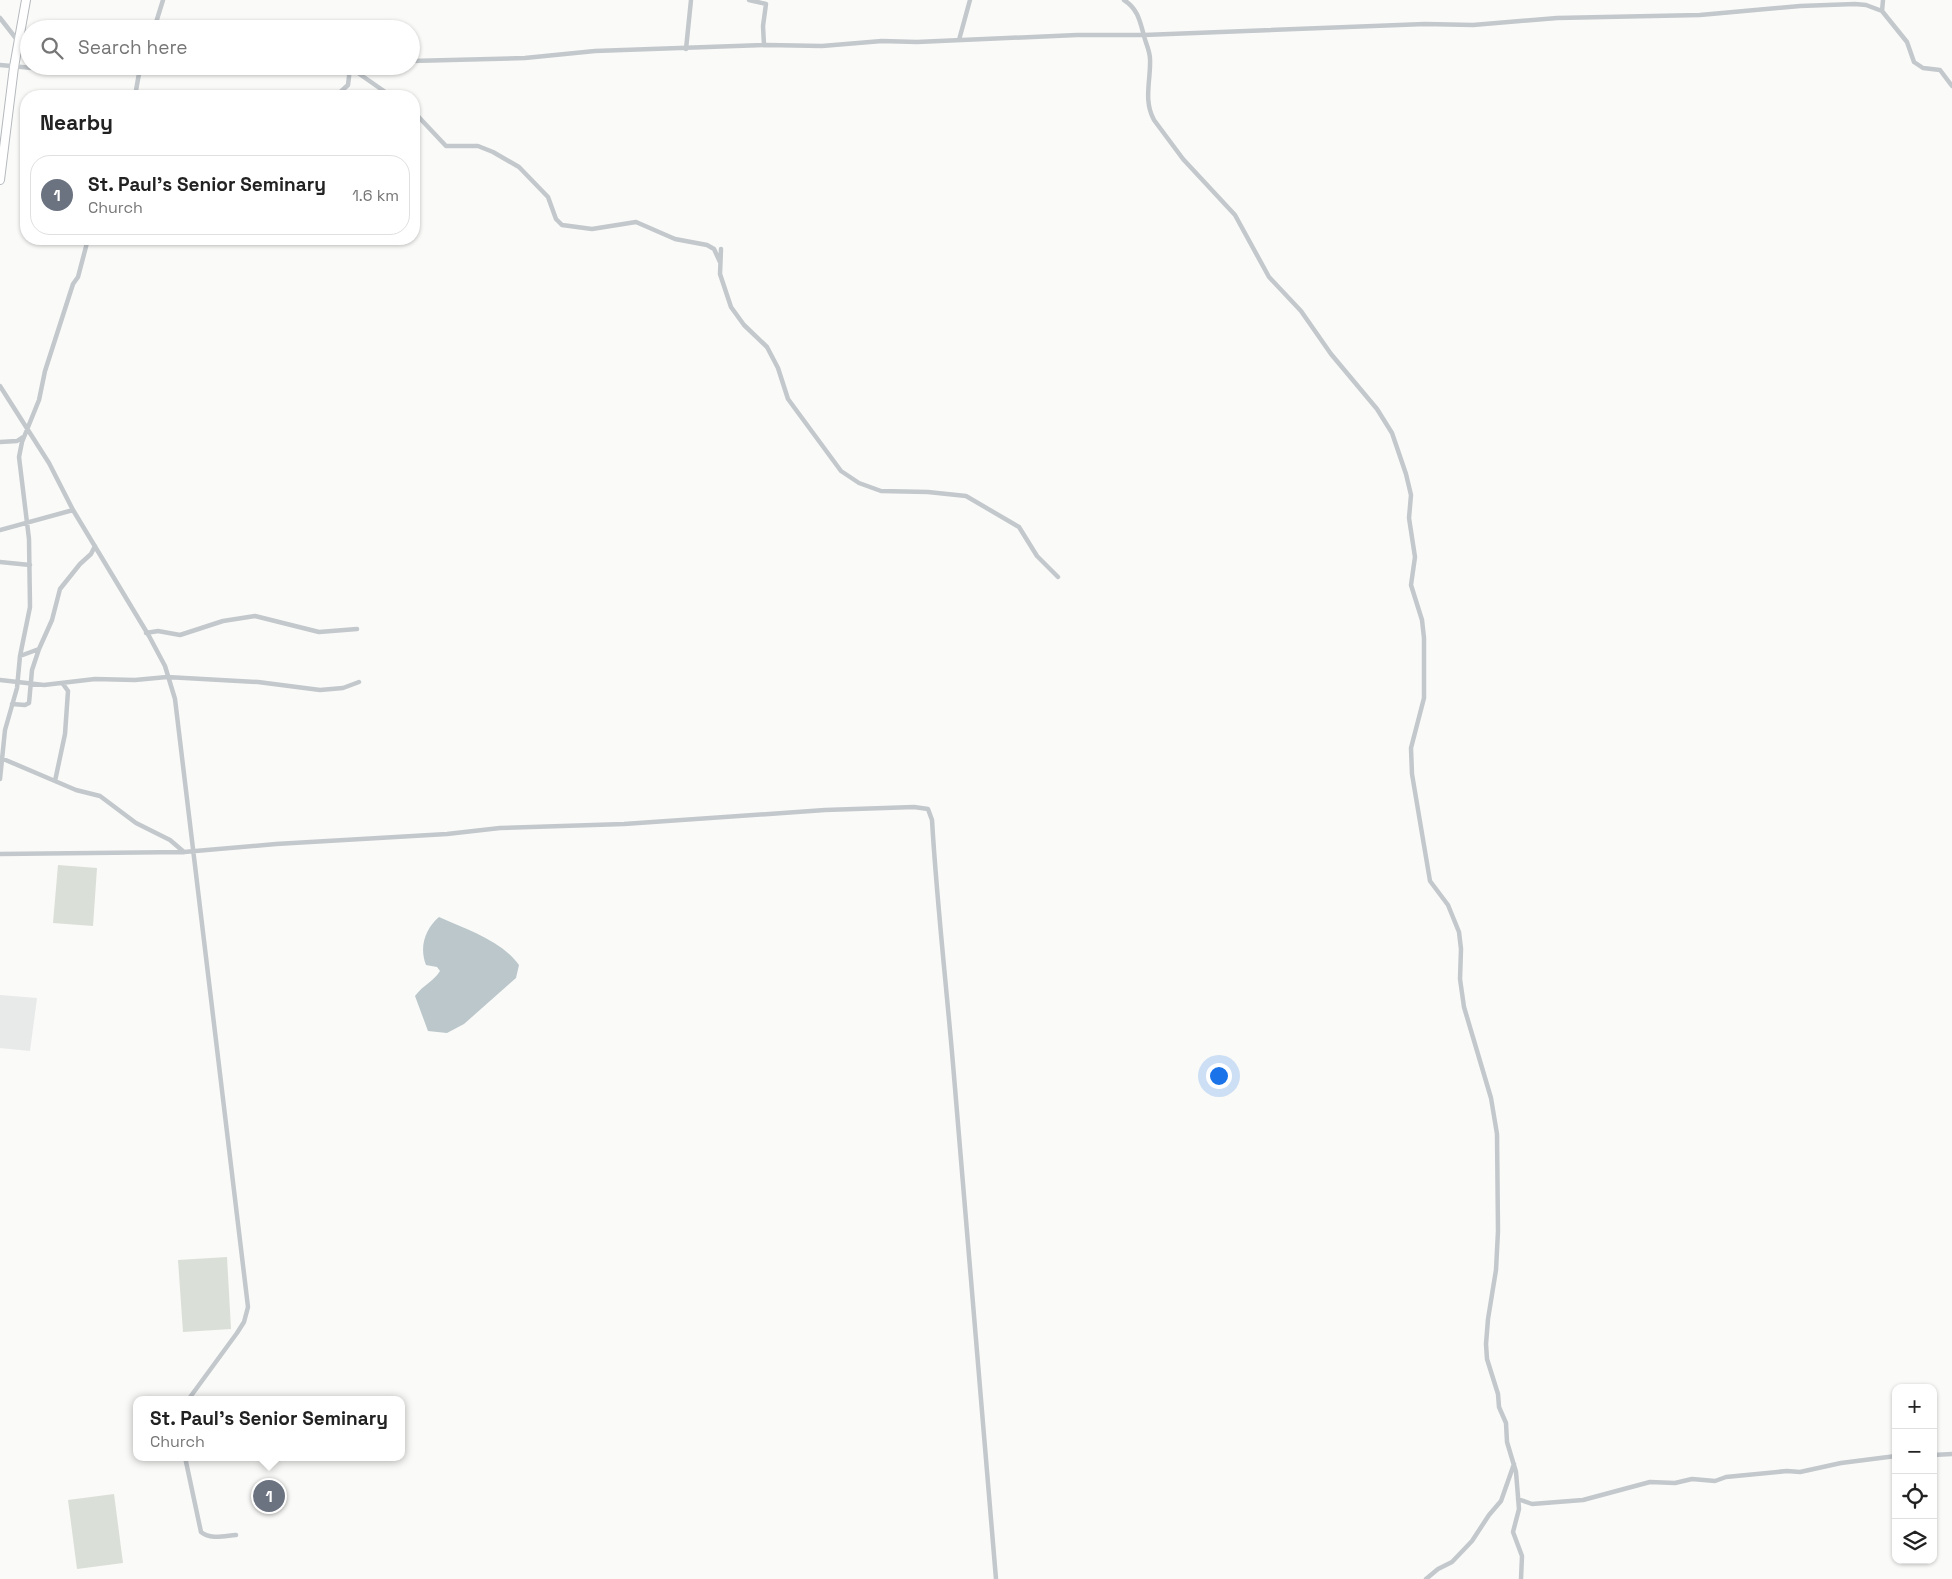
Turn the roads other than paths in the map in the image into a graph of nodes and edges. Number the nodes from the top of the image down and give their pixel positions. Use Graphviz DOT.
graph roads {
  1 [pos="26,0"];
  2 [pos="163,0"];
  3 [pos="690,0"];
  4 [pos="749,0"];
  5 [pos="970,0"];
  6 [pos="1124,0"];
  7 [pos="1883,0"];
  8 [pos="1882,11"];
  9 [pos="0,18"];
  10 [pos="22,20"];
  11 [pos="157,20"];
  12 [pos="20,31"];
  13 [pos="1144,35"];
  14 [pos="959,40"];
  15 [pos="18,41"];
  16 [pos="764,45"];
  17 [pos="686,49"];
  18 [pos="420,61"];
  19 [pos="0,65"];
  20 [pos="14,67"];
  21 [pos="20,67"];
  22 [pos="139,75"];
  23 [pos="349,75"];
  24 [pos="361,75"];
  25 [pos="1952,86"];
  26 [pos="136,90"];
  27 [pos="343,90"];
  28 [pos="382,90"];
  29 [pos="420,118"];
  30 [pos="0,180"];
  31 [pos="86,245"];
  32 [pos="721,249"];
  33 [pos="720,263"];
  34 [pos="0,386"];
  35 [pos="28,430"];
  36 [pos="24,436"];
  37 [pos="0,442"];
  38 [pos="73,510"];
  39 [pos="26,522"];
  40 [pos="0,530"];
  41 [pos="95,546"];
  42 [pos="0,562"];
  43 [pos="30,566"];
  44 [pos="1058,576"];
  45 [pos="357,629"];
  46 [pos="146,633"];
  47 [pos="39,649"];
  48 [pos="20,656"];
  49 [pos="167,677"];
  50 [pos="0,680"];
  51 [pos="18,682"];
  52 [pos="359,682"];
  53 [pos="32,684"];
  54 [pos="63,684"];
  55 [pos="12,704"];
  56 [pos="1,758"];
  57 [pos="0,779"];
  58 [pos="55,781"];
  59 [pos="194,851"];
  60 [pos="184,852"];
  61 [pos="0,854"];
  62 [pos="191,1396"];
  63 [pos="1952,1454"];
  64 [pos="1937,1455"];
  65 [pos="1892,1456"];
  66 [pos="186,1461"];
  67 [pos="1514,1464"];
  68 [pos="1518,1499"];
  69 [pos="236,1535"];
  70 [pos="996,1579"];
  71 [pos="1426,1579"];
  72 [pos="1521,1579"];
  1 -- 10 [label="highway"];
  2 -- 11 [label="street"];
  3 -- 17 [label="street"];
  4 -- 16 [label="street"];
  5 -- 14 [label="street"];
  6 -- 13 [label="street"];
  7 -- 8 [label="street"];
  8 -- 13 [label="street"];
  8 -- 25 [label="street"];
  9 -- 15 [label="street"];
  12 -- 15 [label="highway"];
  13 -- 14 [label="street"];
  13 -- 67 [label="street"];
  14 -- 16 [label="street"];
  15 -- 20 [label="highway"];
  16 -- 17 [label="street"];
  17 -- 18 [label="street"];
  19 -- 20 [label="street"];
  20 -- 21 [label="street"];
  20 -- 30 [label="highway"];
  22 -- 26 [label="street"];
  23 -- 27 [label="street"];
  24 -- 28 [label="street"];
  29 -- 33 [label="street"];
  31 -- 35 [label="street"];
  32 -- 33 [label="street"];
  33 -- 44 [label="street"];
  34 -- 35 [label="street"];
  35 -- 36 [label="street"];
  35 -- 38 [label="street"];
  36 -- 37 [label="street"];
  36 -- 39 [label="street"];
  38 -- 39 [label="street"];
  38 -- 41 [label="street"];
  39 -- 40 [label="street"];
  39 -- 43 [label="street"];
  41 -- 46 [label="street"];
  41 -- 47 [label="street"];
  42 -- 43 [label="street"];
  43 -- 48 [label="street"];
  45 -- 46 [label="street"];
  46 -- 49 [label="street"];
  47 -- 48 [label="street"];
  47 -- 53 [label="street"];
  48 -- 51 [label="street"];
  49 -- 52 [label="street"];
  49 -- 54 [label="street"];
  49 -- 59 [label="street"];
  50 -- 51 [label="street"];
  51 -- 53 [label="street"];
  51 -- 55 [label="street"];
  53 -- 54 [label="street"];
  53 -- 55 [label="street"];
  54 -- 58 [label="street"];
  55 -- 56 [label="street"];
  56 -- 57 [label="street"];
  56 -- 58 [label="street"];
  58 -- 60 [label="street"];
  59 -- 60 [label="street"];
  59 -- 62 [label="street"];
  59 -- 70 [label="street"];
  60 -- 61 [label="street"];
  63 -- 64 [label="street"];
  65 -- 68 [label="street"];
  66 -- 69 [label="street"];
  67 -- 68 [label="street"];
  67 -- 71 [label="street"];
  68 -- 72 [label="street"];
}
